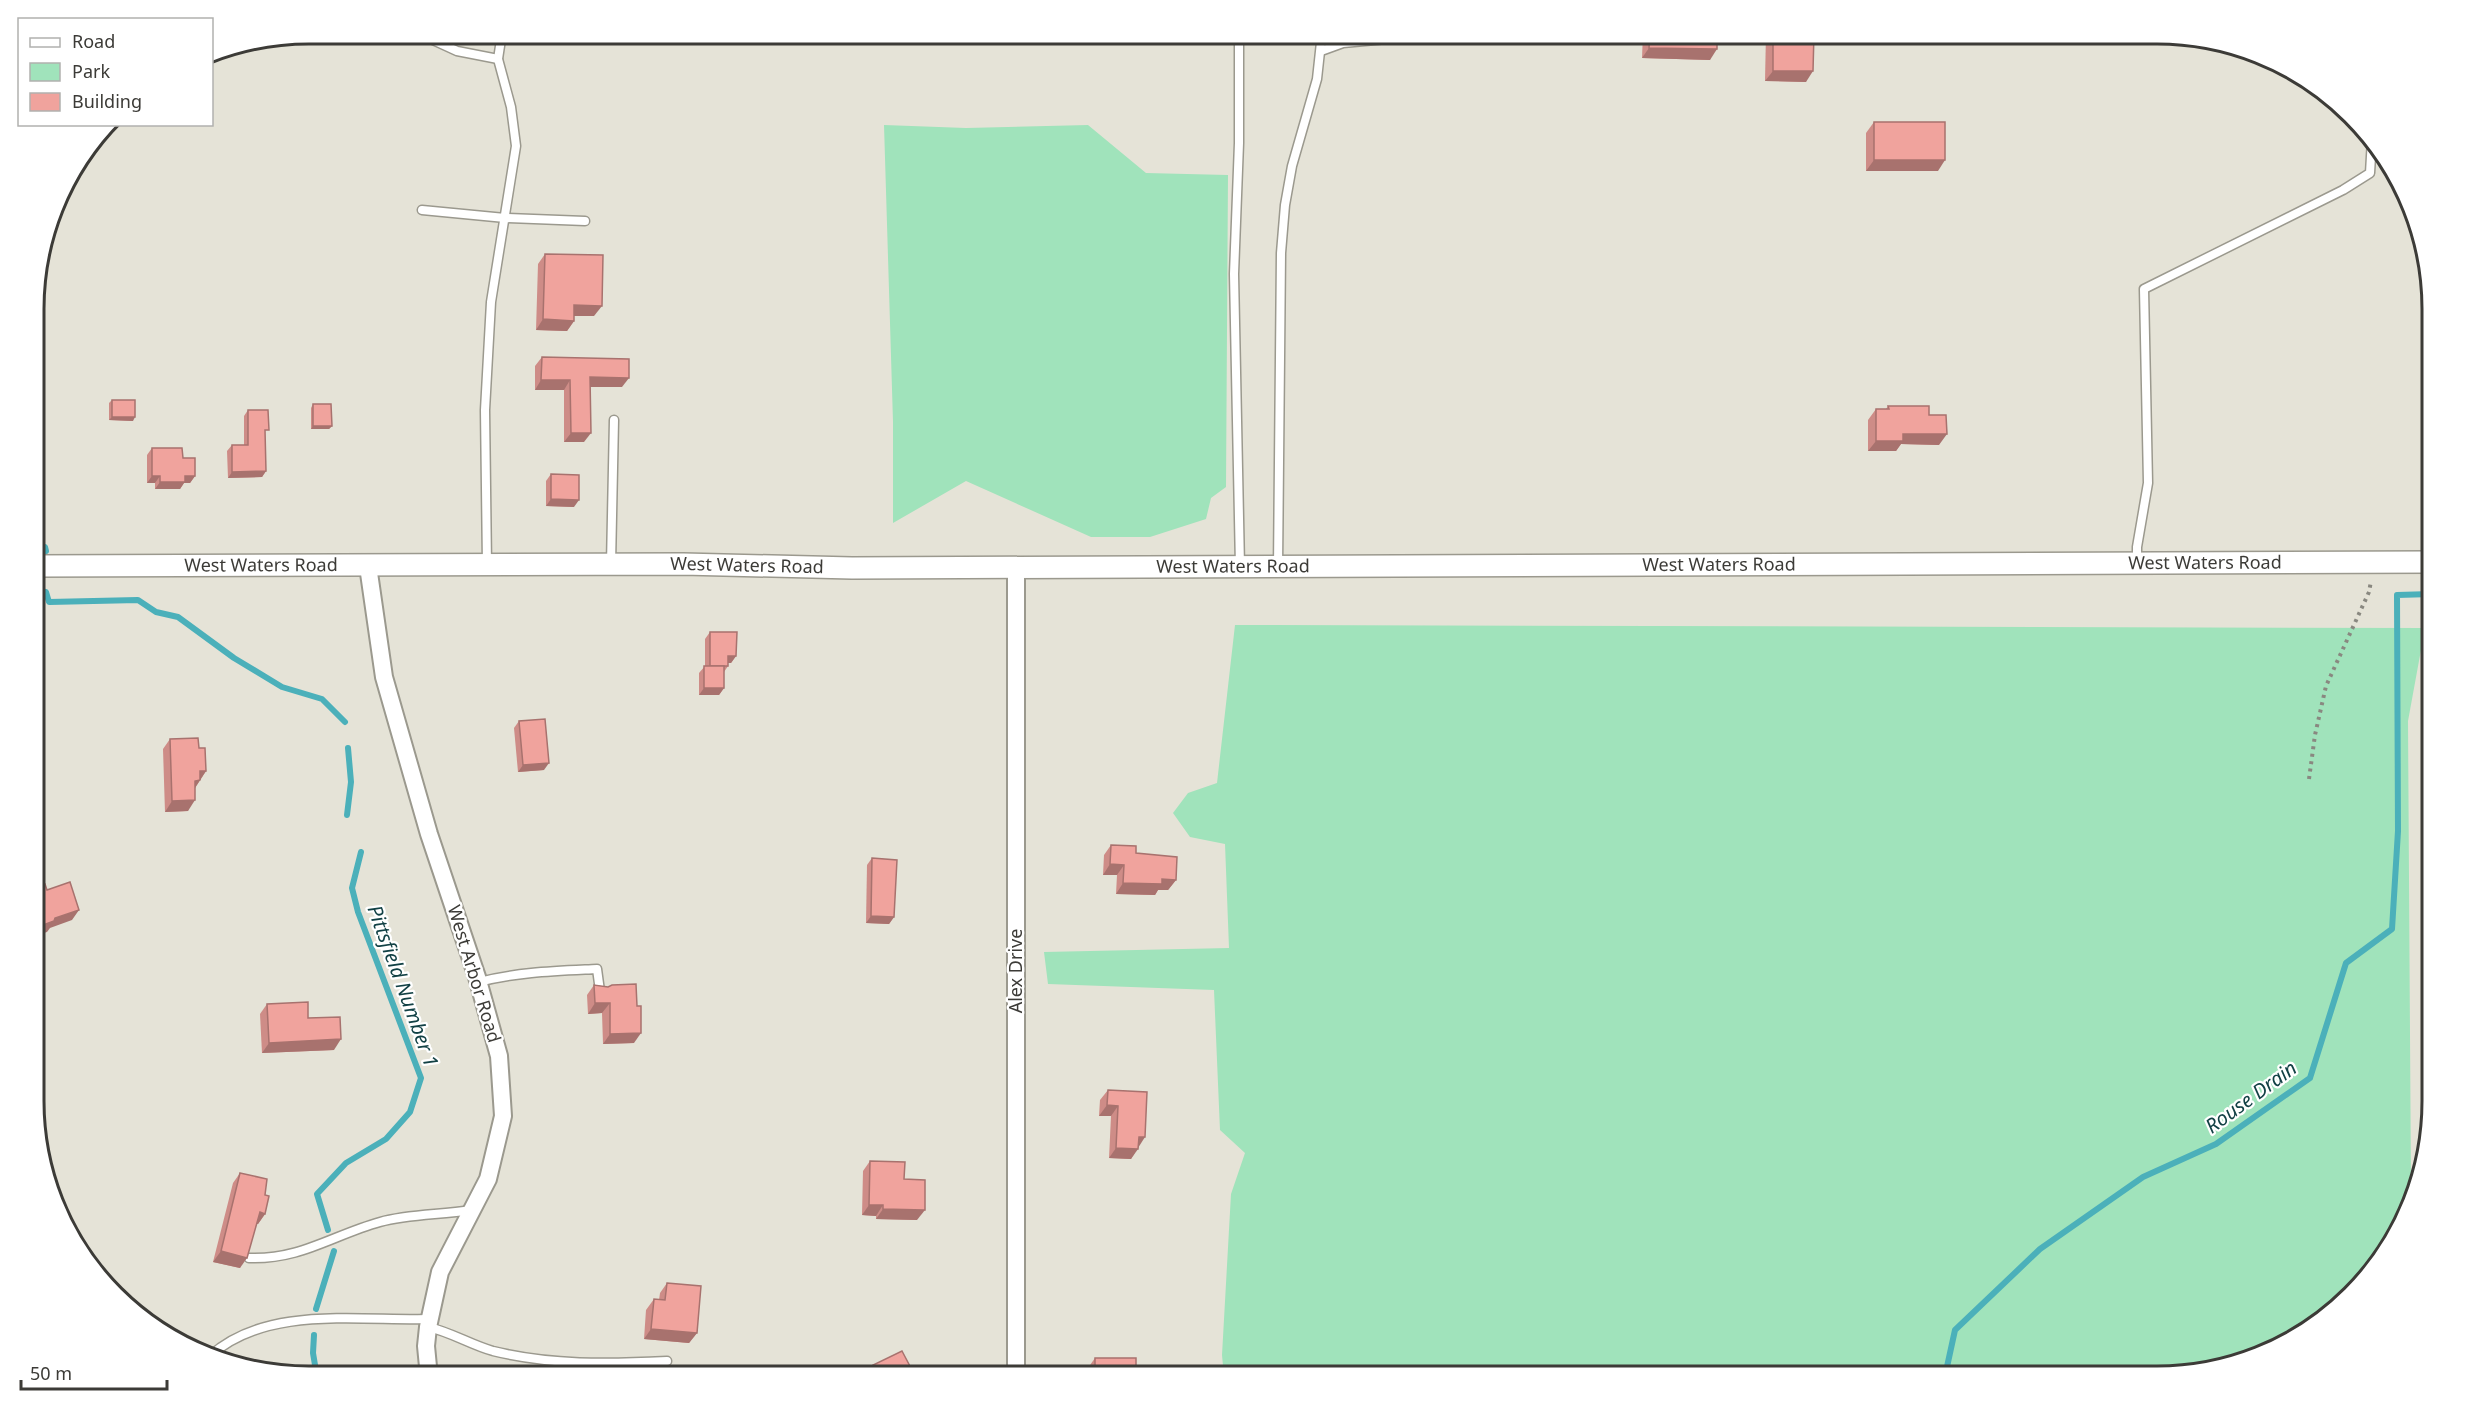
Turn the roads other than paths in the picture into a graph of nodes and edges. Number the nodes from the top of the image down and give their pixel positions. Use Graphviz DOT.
graph roads {
  1 [pos="442,44"];
  2 [pos="500,44"];
  3 [pos="1239,44"];
  4 [pos="1321,44"];
  5 [pos="1340,44"];
  6 [pos="1321,51"];
  7 [pos="498,59"];
  8 [pos="2371,152"];
  9 [pos="422,210"];
  10 [pos="505,218"];
  11 [pos="585,221"];
  12 [pos="614,420"];
  13 [pos="2422,562"];
  14 [pos="2137,563"];
  15 [pos="611,565"];
  16 [pos="44,566"];
  17 [pos="368,566"];
  18 [pos="487,566"];
  19 [pos="1016,566"];
  20 [pos="1240,567"];
  21 [pos="1278,567"];
  22 [pos="478,982"];
  23 [pos="600,991"];
  24 [pos="472,1210"];
  25 [pos="249,1258"];
  26 [pos="429,1323"];
  27 [pos="217,1350"];
  28 [pos="667,1361"];
  29 [pos="428,1366"];
  30 [pos="1016,1366"];
  1 -- 7 [label="lane"];
  2 -- 7 [label="lane"];
  3 -- 20 [label="lane"];
  4 -- 6 [label="lane"];
  5 -- 6 [label="lane"];
  6 -- 21 [label="lane"];
  7 -- 10 [label="lane"];
  8 -- 14 [label="lane"];
  9 -- 10 [label="lane"];
  10 -- 11 [label="lane"];
  10 -- 18 [label="lane"];
  12 -- 15 [label="lane"];
  13 -- 14 [label="street, West Waters Road"];
  14 -- 21 [label="street, West Waters Road"];
  15 -- 18 [label="street, West Waters Road"];
  15 -- 19 [label="street, West Waters Road"];
  16 -- 17 [label="street, West Waters Road"];
  17 -- 18 [label="street, West Waters Road"];
  17 -- 22 [label="street, West Arbor Road"];
  19 -- 20 [label="street, West Waters Road"];
  19 -- 30 [label="street, Alex Drive"];
  20 -- 21 [label="street, West Waters Road"];
  22 -- 23 [label="lane"];
  22 -- 24 [label="street, West Arbor Road"];
  24 -- 25 [label="lane"];
  24 -- 26 [label="street, West Arbor Road"];
  26 -- 27 [label="lane"];
  26 -- 28 [label="lane"];
  26 -- 29 [label="street, West Arbor Road"];
}
